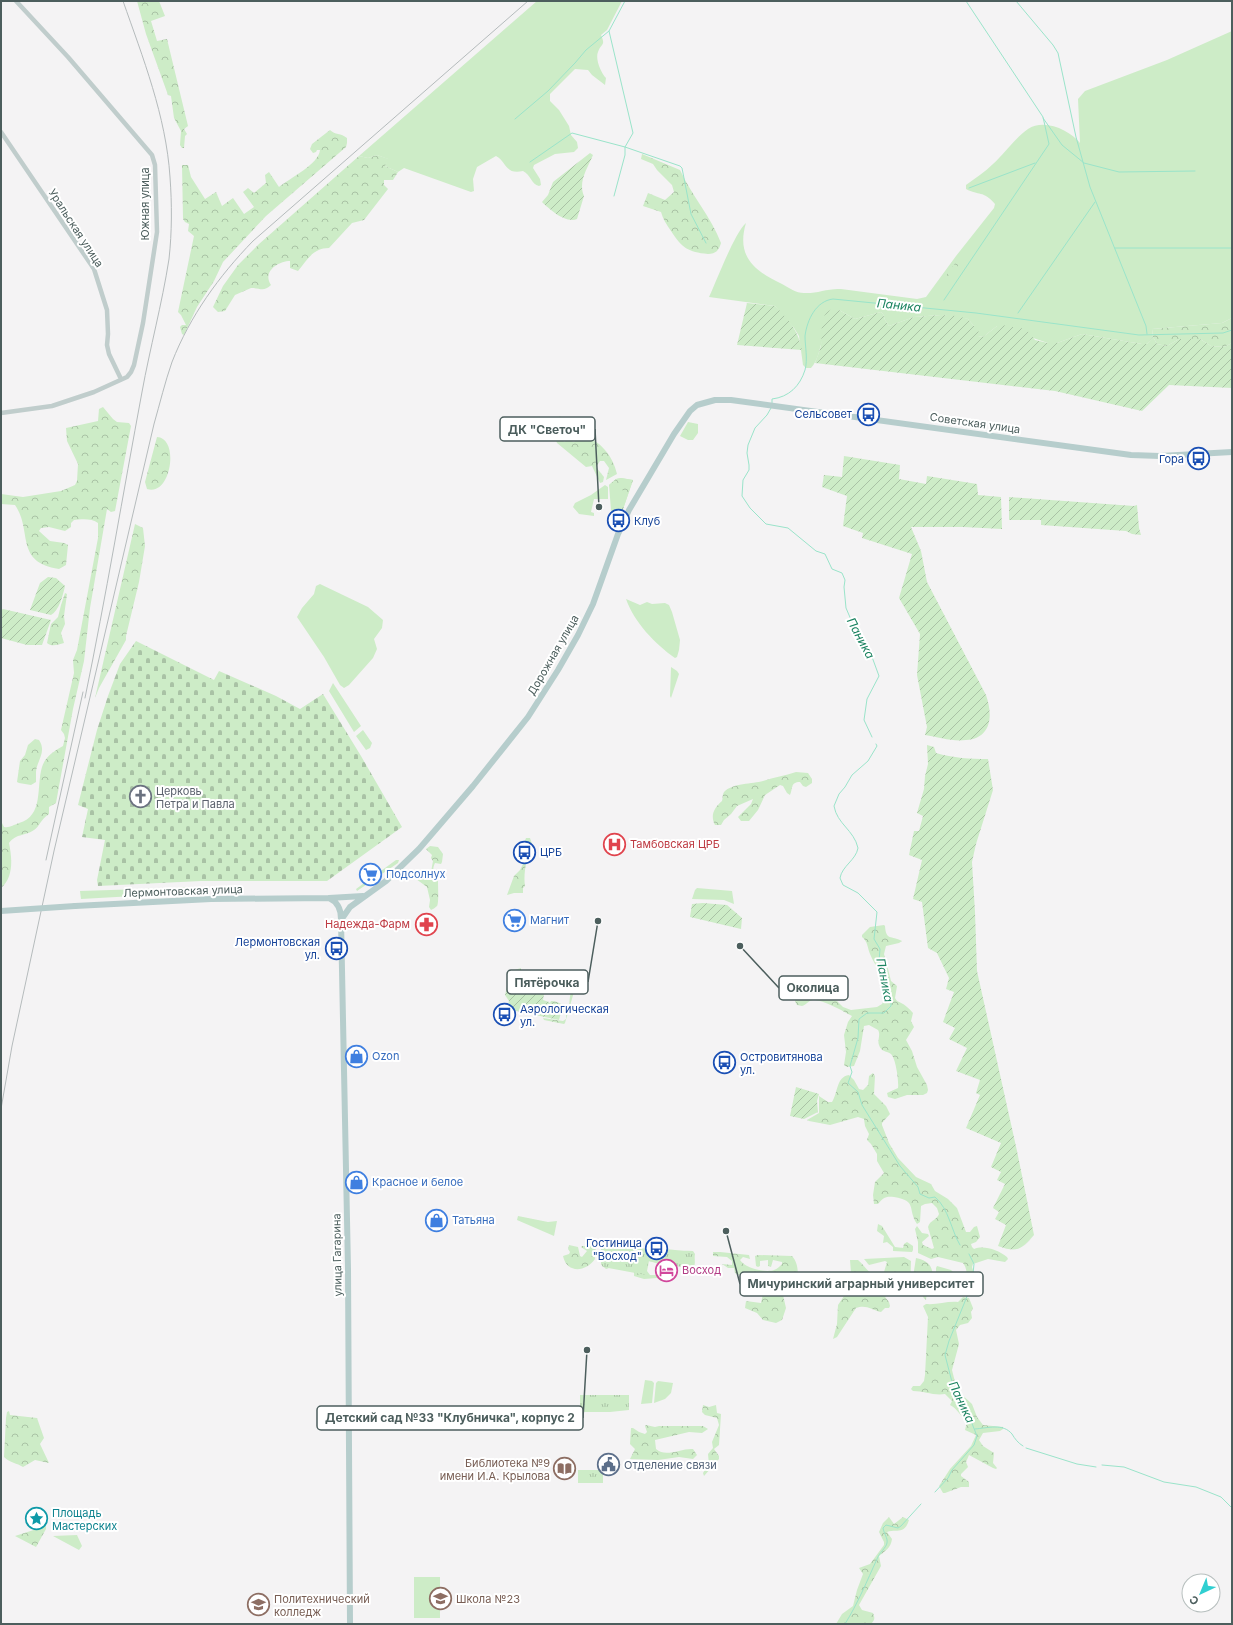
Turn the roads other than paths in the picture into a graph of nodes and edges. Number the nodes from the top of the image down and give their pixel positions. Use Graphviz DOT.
graph roads {
  1 [pos="16,1"];
  2 [pos="1,132"];
  3 [pos="121,379"];
  4 [pos="715,400"];
  5 [pos="1,413"];
  6 [pos="1232,452"];
  7 [pos="365,895"];
  8 [pos="329,898"];
  9 [pos="1,911"];
  10 [pos="341,920"];
  11 [pos="350,1624"];
  1 -- 3 [label="street, Южная улица"];
  2 -- 3 [label="street, Уральская улица"];
  3 -- 5 [label="street"];
  4 -- 6 [label="main road, Советская улица"];
  4 -- 7 [label="main road, Дорожная улица"];
  7 -- 8 [label="main road, Лермонтовская улица"];
  7 -- 10 [label="main road"];
  8 -- 9 [label="main road, Лермонтовская улица, bridge"];
  8 -- 10 [label="main road, улица Гагарина"];
  10 -- 11 [label="main road, улица Гагарина"];
}
